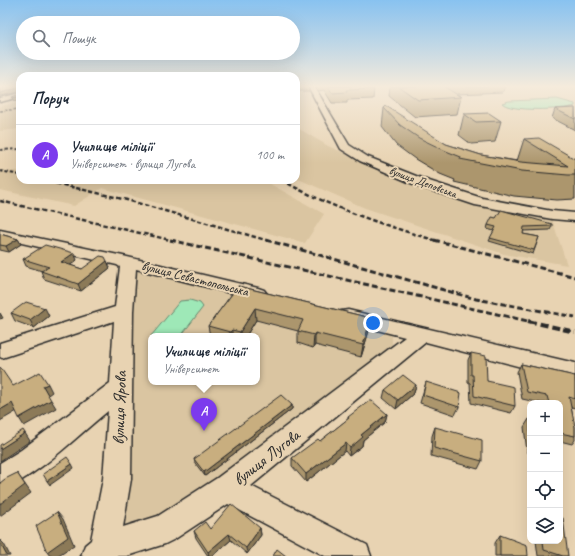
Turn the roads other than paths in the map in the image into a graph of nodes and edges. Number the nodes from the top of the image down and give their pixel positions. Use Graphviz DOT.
graph roads {
  1 [pos="325,112"];
  2 [pos="575,217"];
  3 [pos="1,236"];
  4 [pos="123,260"];
  5 [pos="275,298"];
  6 [pos="124,311"];
  7 [pos="330,311"];
  8 [pos="423,334"];
  9 [pos="2,350"];
  10 [pos="575,372"];
  11 [pos="120,388"];
  12 [pos="0,478"];
  13 [pos="227,488"];
  14 [pos="103,553"];
  15 [pos="356,556"];
  1 -- 2 [label="street, вулиця Деповська"];
  3 -- 4 [label="street, вулиця Севастопольська"];
  4 -- 5 [label="street, вулиця Севастопольська"];
  4 -- 6 [label="street, вулиця Ярова"];
  6 -- 9 [label="street"];
  6 -- 11 [label="street, вулиця Ярова"];
  7 -- 8 [label="street"];
  8 -- 10 [label="street"];
  8 -- 13 [label="street, вулиця Лугова"];
  11 -- 12 [label="street"];
  11 -- 14 [label="street, вулиця Ярова"];
  13 -- 14 [label="street, вулиця Лугова"];
  13 -- 15 [label="street"];
}
